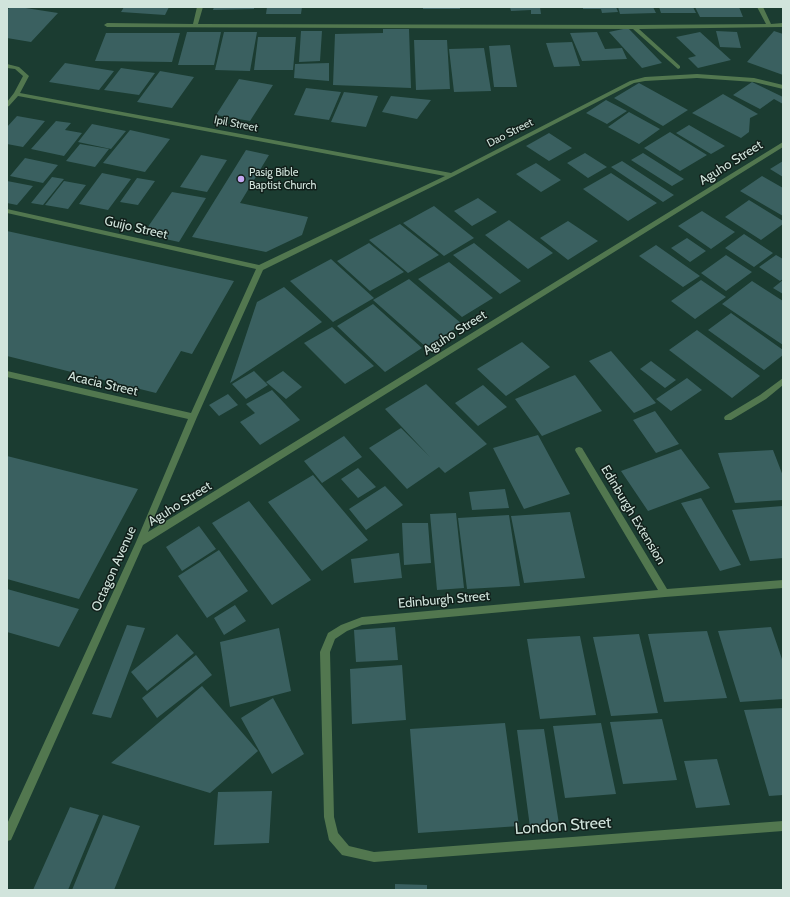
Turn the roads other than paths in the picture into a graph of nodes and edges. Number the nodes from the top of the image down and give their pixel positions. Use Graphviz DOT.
graph roads {
  1 [pos="200,7"];
  2 [pos="760,7"];
  3 [pos="107,25"];
  4 [pos="195,25"];
  5 [pos="769,25"];
  6 [pos="783,25"];
  7 [pos="634,27"];
  8 [pos="7,66"];
  9 [pos="678,67"];
  10 [pos="783,87"];
  11 [pos="17,94"];
  12 [pos="7,104"];
  13 [pos="783,144"];
  14 [pos="452,175"];
  15 [pos="7,211"];
  16 [pos="260,268"];
  17 [pos="7,374"];
  18 [pos="783,381"];
  19 [pos="193,417"];
  20 [pos="728,418"];
  21 [pos="579,450"];
  22 [pos="140,542"];
  23 [pos="783,584"];
  24 [pos="665,593"];
  25 [pos="783,826"];
  26 [pos="7,836"];
  27 [pos="346,851"];
  1 -- 4 [label="street"];
  2 -- 5 [label="street"];
  3 -- 4 [label="street"];
  4 -- 7 [label="street"];
  5 -- 6 [label="street"];
  5 -- 7 [label="street"];
  7 -- 9 [label="street"];
  8 -- 11 [label="street"];
  10 -- 14 [label="street, Dao Street"];
  11 -- 12 [label="street"];
  11 -- 14 [label="street, Ipil Street"];
  13 -- 22 [label="street, Aguho Street"];
  14 -- 16 [label="street, Dao Street"];
  15 -- 16 [label="street, Guijo Street"];
  16 -- 19 [label="street, Octagon Avenue"];
  17 -- 19 [label="street, Acacia Street"];
  18 -- 20 [label="street"];
  19 -- 22 [label="street, Octagon Avenue"];
  21 -- 24 [label="street, Edinburgh Extension"];
  22 -- 26 [label="street, Octagon Avenue"];
  23 -- 24 [label="street, Edinburgh Street"];
  24 -- 27 [label="street, Edinburgh Street"];
  25 -- 27 [label="street, London Street"];
}
